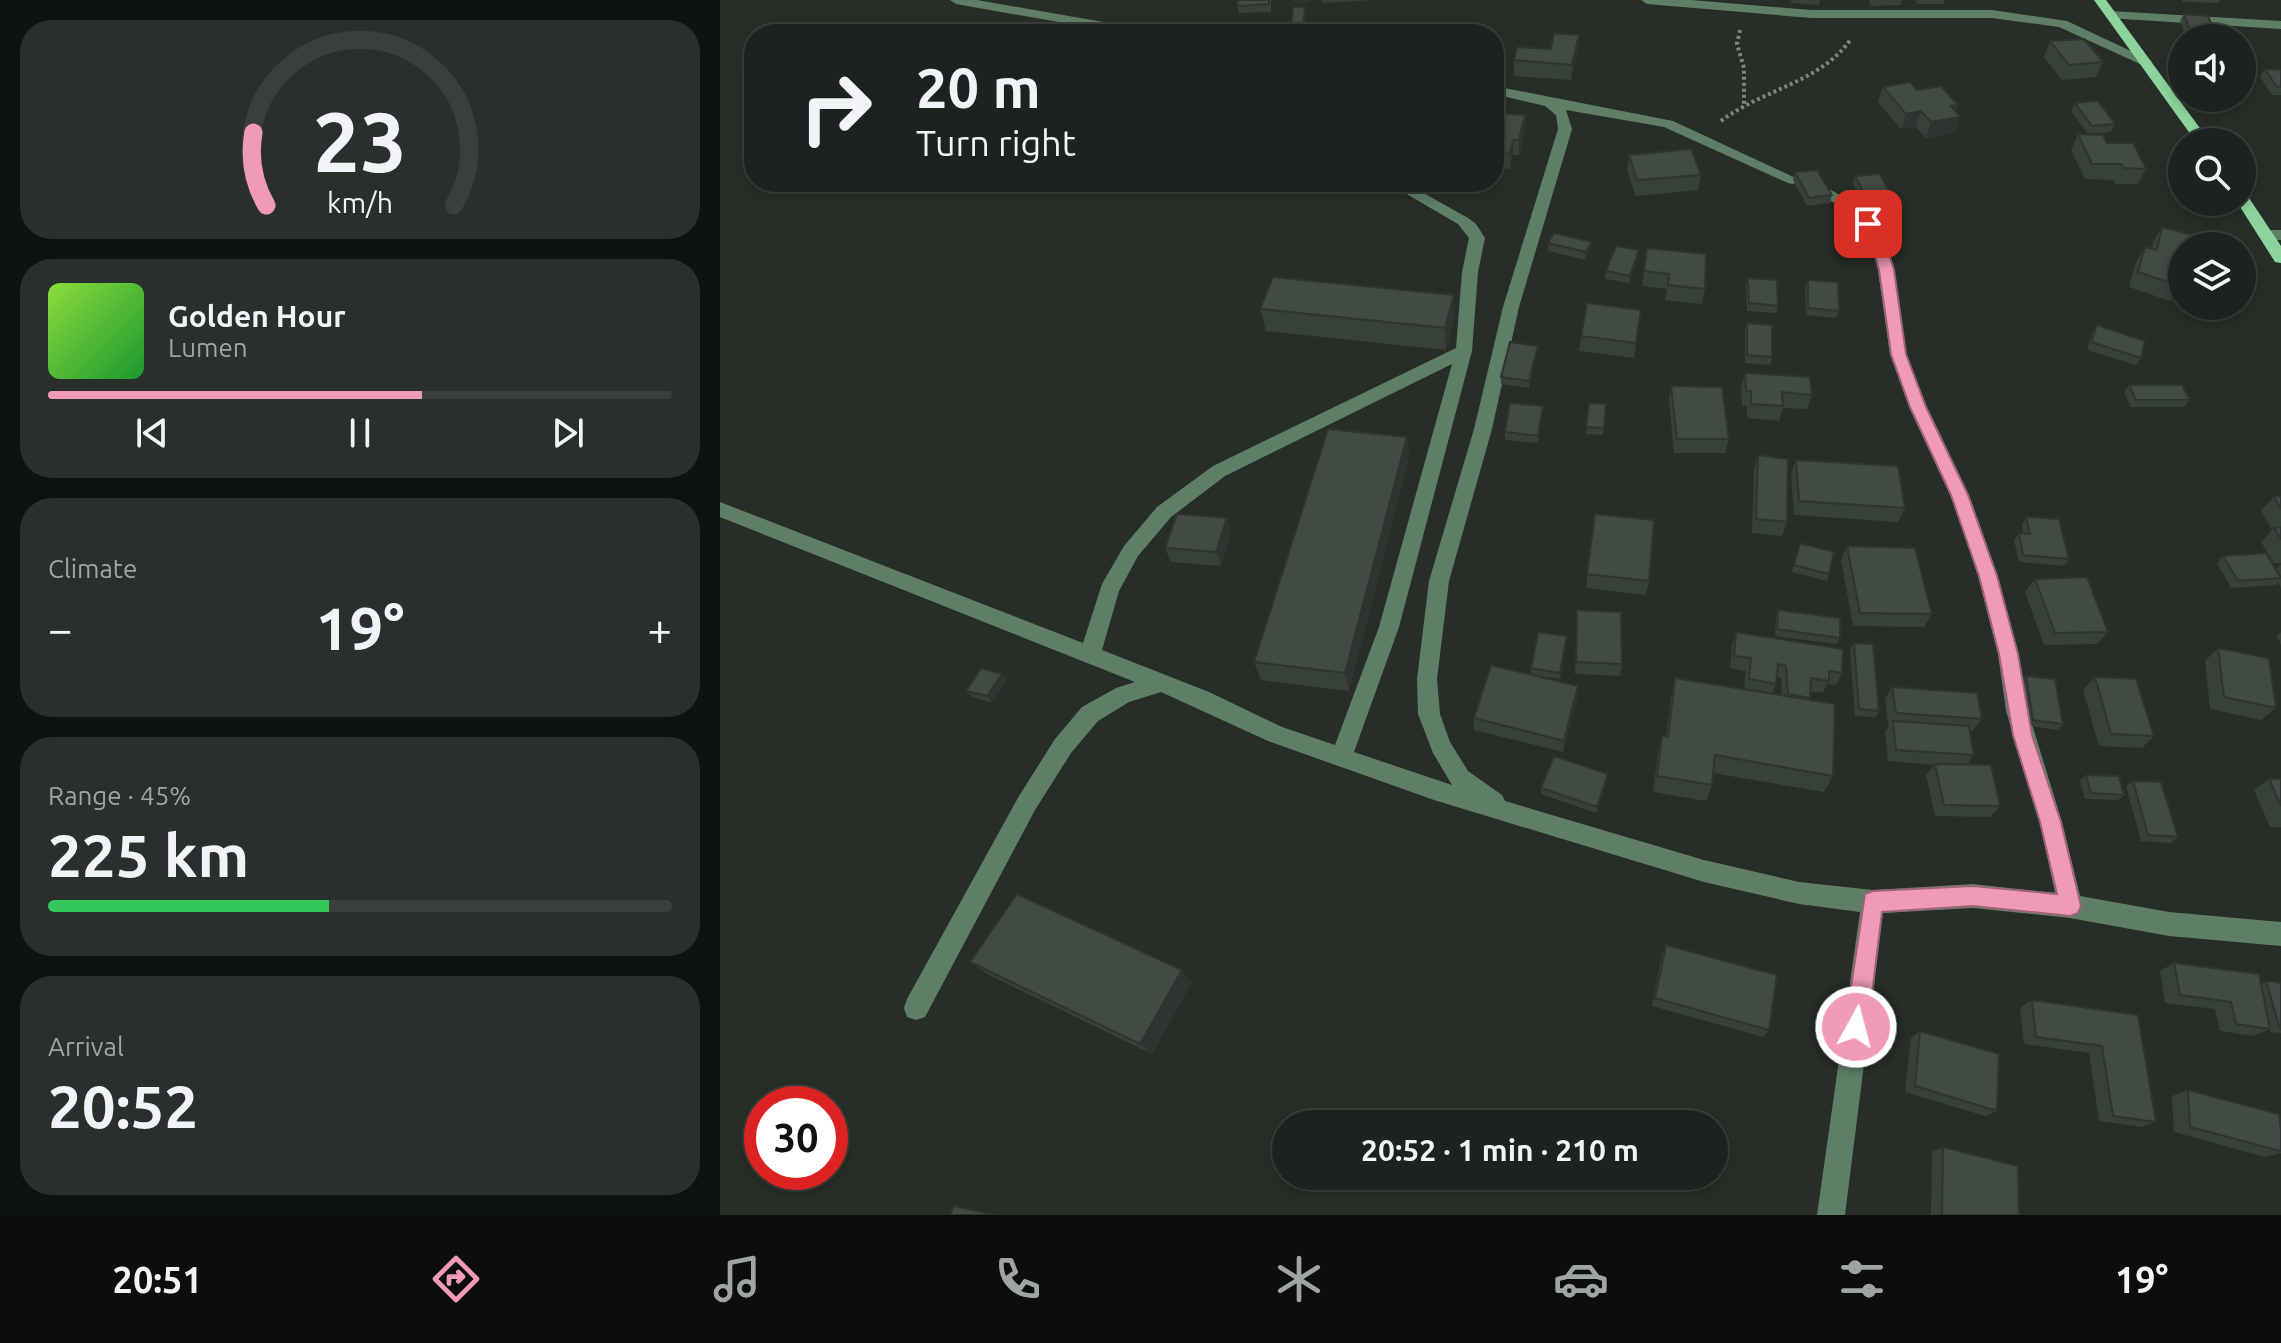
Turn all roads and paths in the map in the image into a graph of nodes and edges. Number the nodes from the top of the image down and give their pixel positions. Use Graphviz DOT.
graph roads {
  1 [pos="956,0"];
  2 [pos="1647,0"];
  3 [pos="2100,0"];
  4 [pos="1745,9"];
  5 [pos="2111,15"];
  6 [pos="1859,16"];
  7 [pos="1092,24"];
  8 [pos="2281,25"];
  9 [pos="2145,61"];
  10 [pos="1504,92"];
  11 [pos="1550,103"];
  12 [pos="1744,104"];
  13 [pos="2193,128"];
  14 [pos="1702,138"];
  15 [pos="1793,180"];
  16 [pos="1823,191"];
  17 [pos="1411,192"];
  18 [pos="2256,214"];
  19 [pos="2274,235"];
  20 [pos="2281,258"];
  21 [pos="1464,351"];
  22 [pos="720,509"];
  23 [pos="1090,655"];
  24 [pos="1161,683"];
  25 [pos="1341,759"];
  26 [pos="1507,811"];
  27 [pos="1873,902"];
  28 [pos="2070,906"];
  29 [pos="2281,934"];
  30 [pos="916,1008"];
  31 [pos="1831,1215"];
  1 -- 7 [label="street"];
  2 -- 4 [label="street"];
  3 -- 5 [label="main road"];
  4 -- 6 [label="street"];
  4 -- 12 [label="path"];
  5 -- 8 [label="street"];
  5 -- 9 [label="main road"];
  6 -- 9 [label="street"];
  6 -- 12 [label="path"];
  9 -- 13 [label="main road"];
  10 -- 11 [label="street"];
  11 -- 14 [label="street"];
  11 -- 26 [label="street"];
  12 -- 14 [label="path"];
  14 -- 15 [label="street"];
  16 -- 28 [label="street"];
  17 -- 21 [label="street"];
  18 -- 19 [label="main road"];
  19 -- 20 [label="main road"];
  21 -- 23 [label="street"];
  21 -- 25 [label="street"];
  22 -- 23 [label="street"];
  23 -- 24 [label="street"];
  24 -- 25 [label="street"];
  24 -- 30 [label="street"];
  25 -- 26 [label="street"];
  26 -- 27 [label="street"];
  27 -- 28 [label="street"];
  27 -- 31 [label="street"];
  28 -- 29 [label="street"];
}
